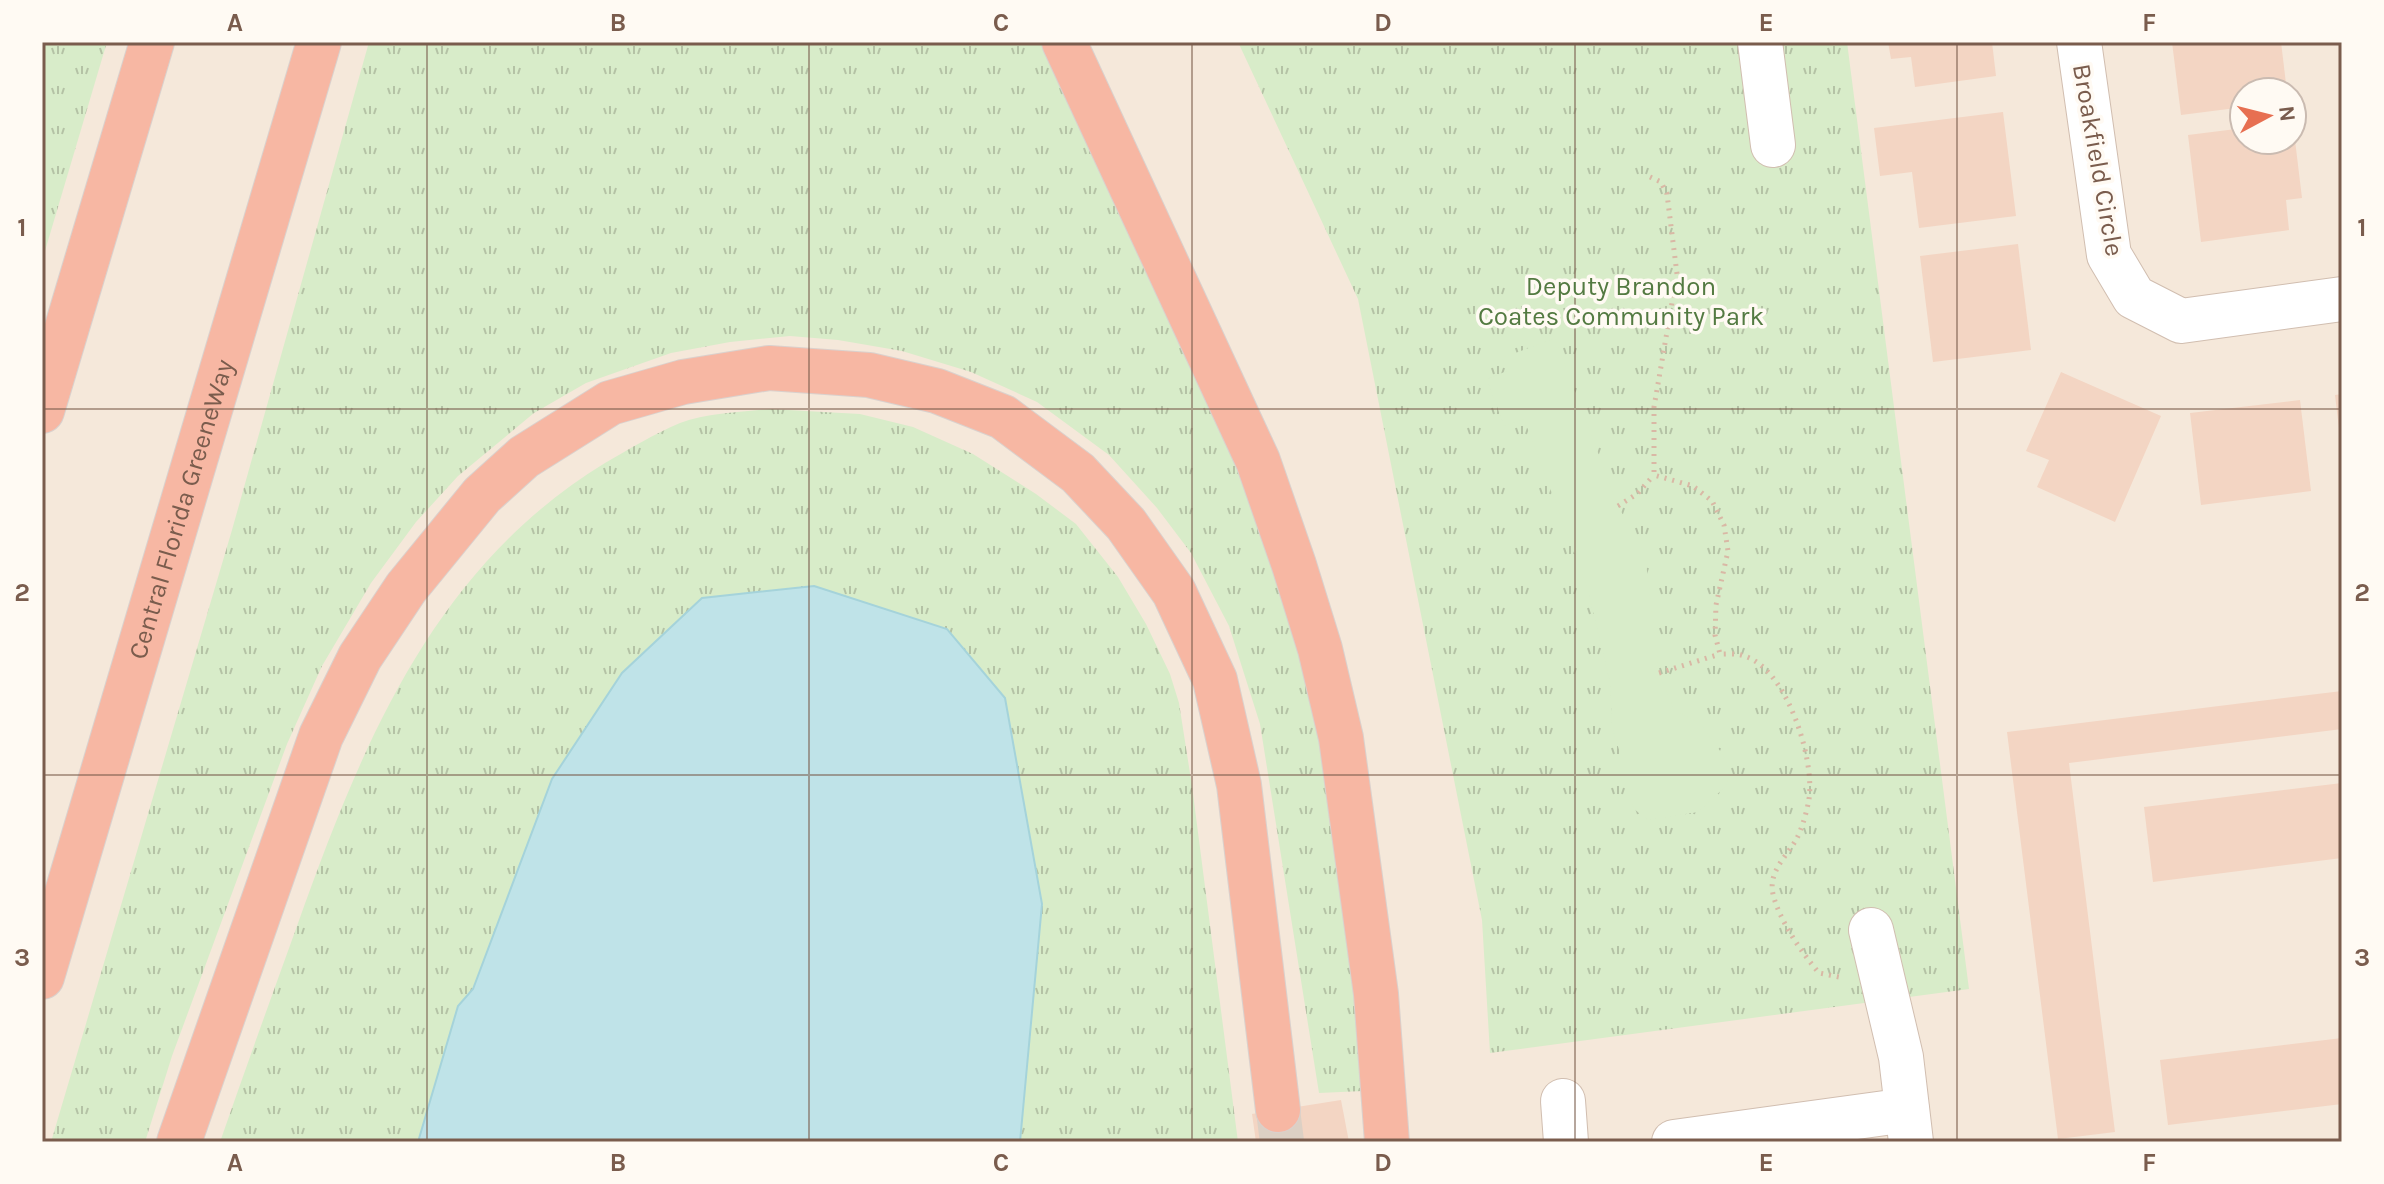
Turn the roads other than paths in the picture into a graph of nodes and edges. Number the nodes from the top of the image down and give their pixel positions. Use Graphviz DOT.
graph roads {
  1 [pos="152,42"];
  2 [pos="319,42"];
  3 [pos="1064,42"];
  4 [pos="1760,42"];
  5 [pos="2079,42"];
  6 [pos="1773,145"];
  7 [pos="2342,299"];
  8 [pos="42,411"];
  9 [pos="1875,949"];
  10 [pos="42,977"];
  11 [pos="1278,1110"];
  12 [pos="1909,1126"];
  13 [pos="179,1142"];
  14 [pos="1387,1142"];
  15 [pos="1674,1142"];
  1 -- 8 [label="highway"];
  2 -- 10 [label="highway, Central Florida GreeneWay"];
  3 -- 14 [label="highway"];
  4 -- 6 [label="street"];
  5 -- 7 [label="street, Broakfield Circle"];
  9 -- 12 [label="street"];
  11 -- 13 [label="highway"];
  12 -- 15 [label="street"];
}
